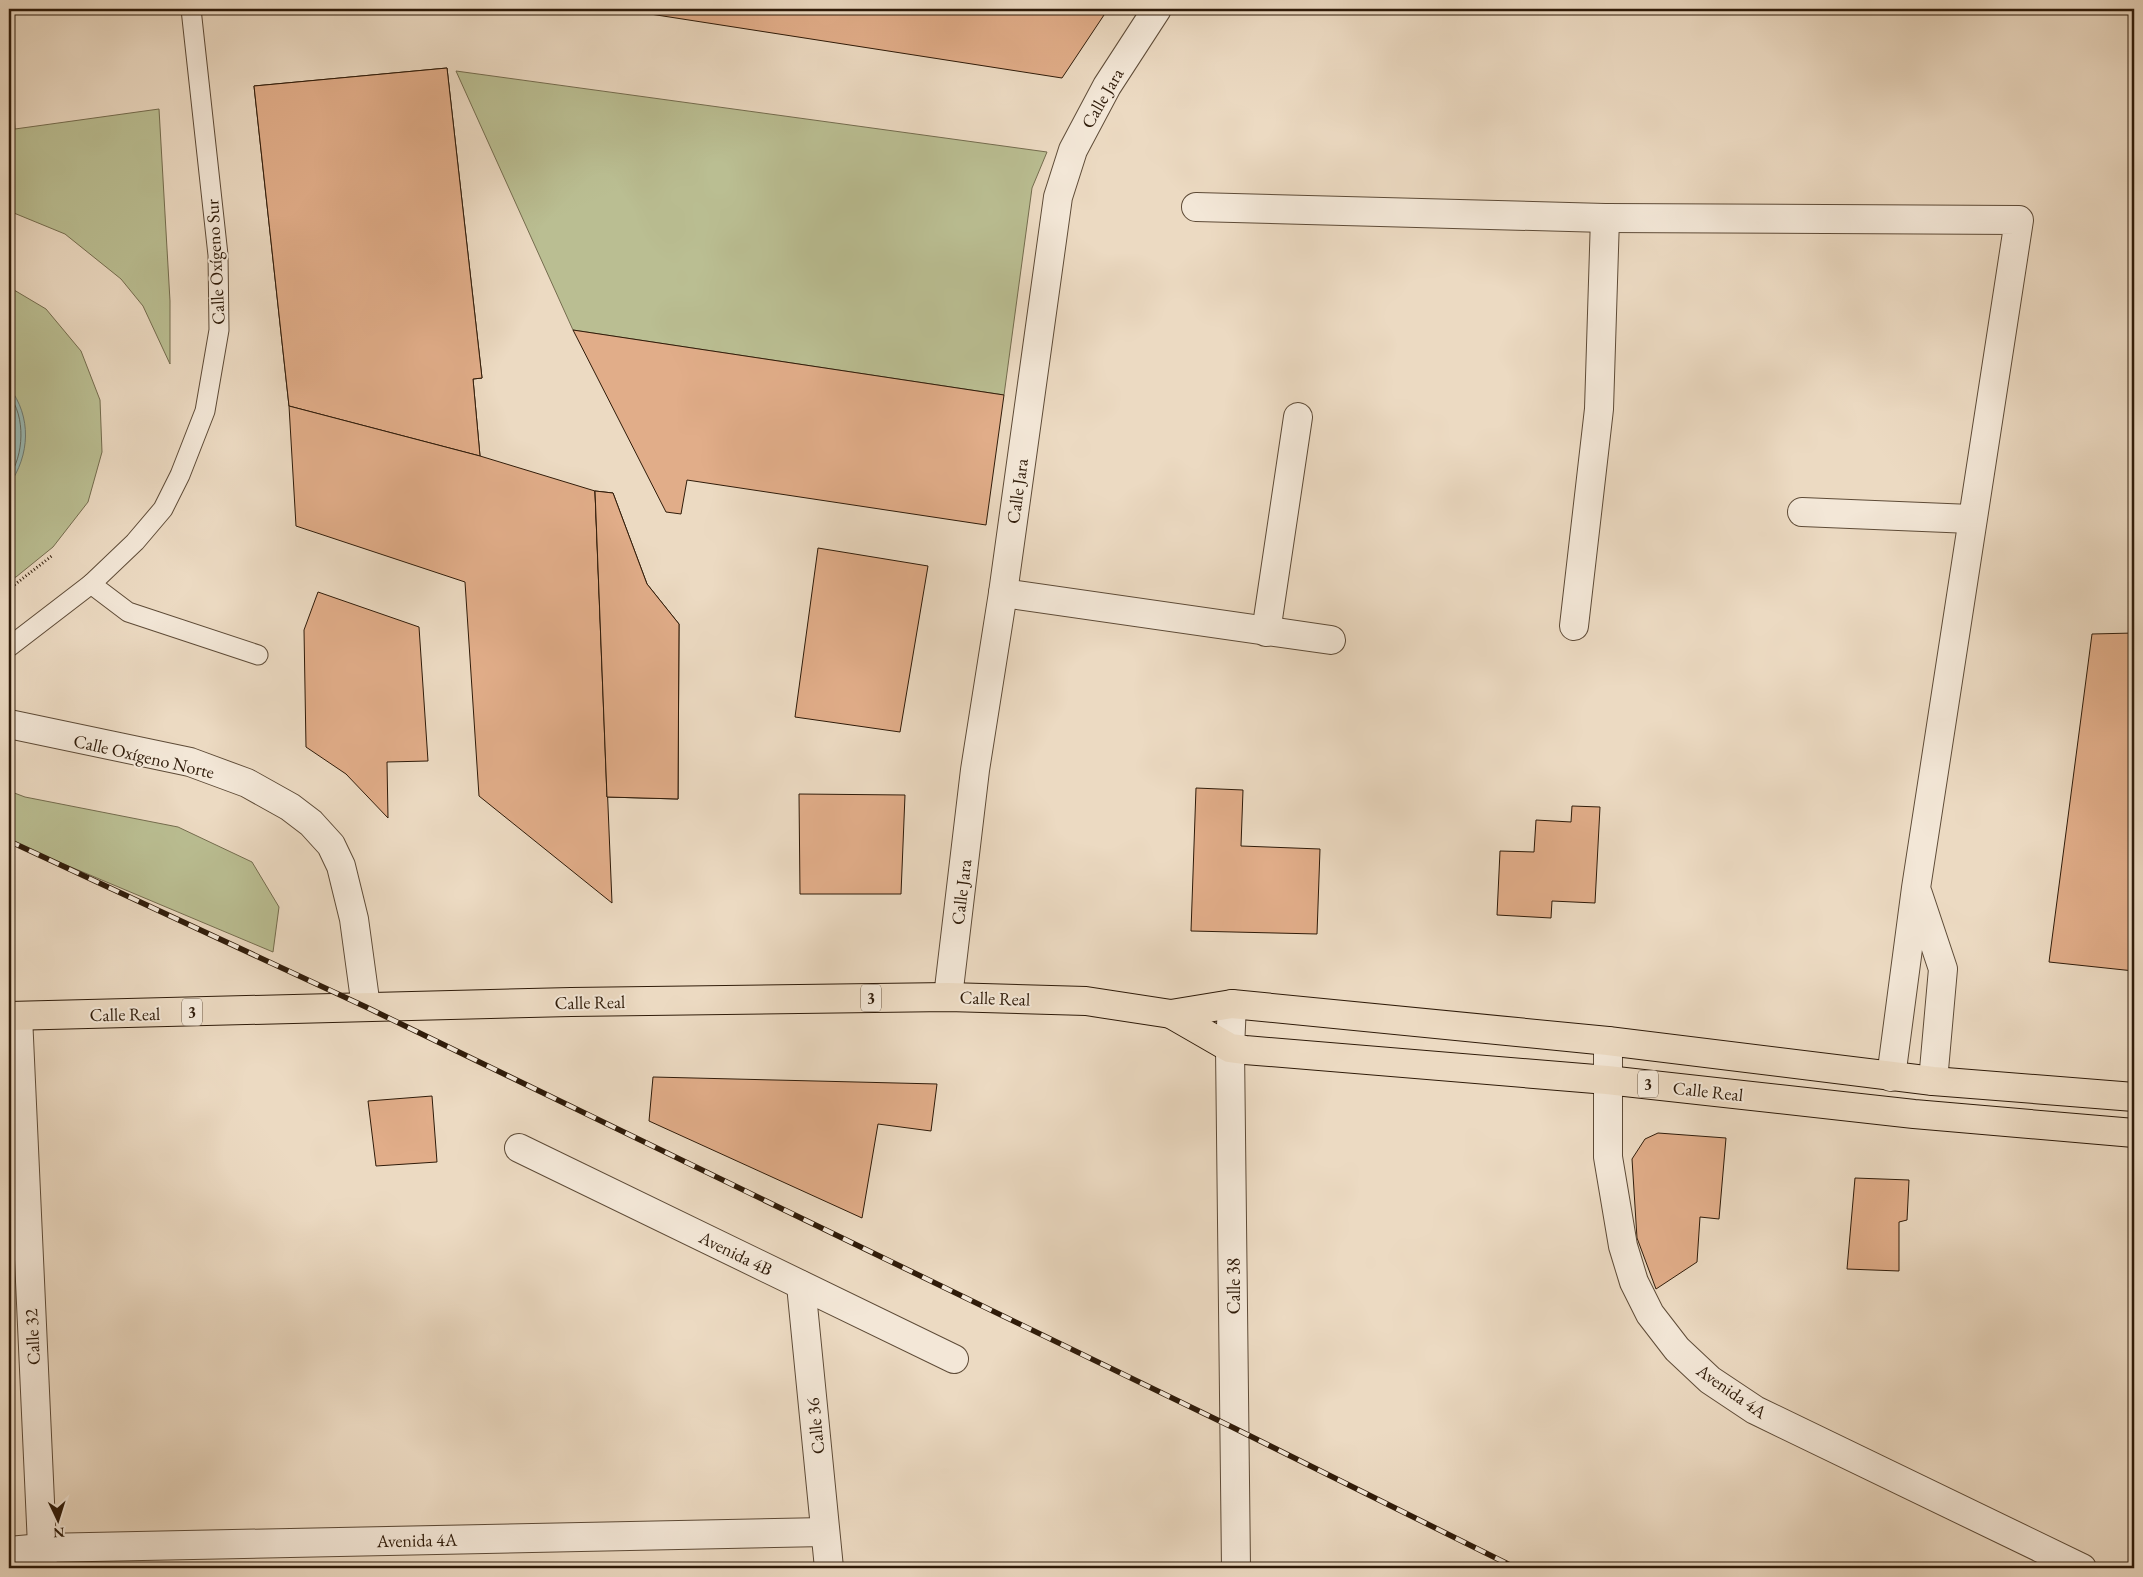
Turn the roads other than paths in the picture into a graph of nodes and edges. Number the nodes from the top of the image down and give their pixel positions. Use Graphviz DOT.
graph roads {
  1 [pos="191,9"];
  2 [pos="1157,9"];
  3 [pos="1196,207"];
  4 [pos="1605,218"];
  5 [pos="1298,416"];
  6 [pos="1802,512"];
  7 [pos="1971,519"];
  8 [pos="91,584"];
  9 [pos="1003,592"];
  10 [pos="1574,626"];
  11 [pos="1266,632"];
  12 [pos="1331,640"];
  13 [pos="9,647"];
  14 [pos="258,654"];
  15 [pos="9,724"];
  16 [pos="1916,888"];
  17 [pos="948,997"];
  18 [pos="1232,1004"];
  19 [pos="366,1008"];
  20 [pos="1171,1014"];
  21 [pos="13,1016"];
  22 [pos="1608,1041"];
  23 [pos="1230,1048"];
  24 [pos="1890,1077"];
  25 [pos="1607,1080"];
  26 [pos="1933,1081"];
  27 [pos="2134,1097"];
  28 [pos="2134,1133"];
  29 [pos="519,1148"];
  30 [pos="801,1285"];
  31 [pos="954,1359"];
  32 [pos="825,1532"];
  33 [pos="9,1551"];
  34 [pos="42,1558"];
  35 [pos="829,1568"];
  36 [pos="1236,1568"];
  37 [pos="2082,1568"];
  1 -- 8 [label="lane, Calle Oxígeno Sur"];
  2 -- 9 [label="street, Calle Jara"];
  3 -- 4 [label="street"];
  4 -- 7 [label="street"];
  4 -- 10 [label="street"];
  5 -- 11 [label="street"];
  6 -- 7 [label="street"];
  7 -- 16 [label="street"];
  8 -- 13 [label="lane, Calle Oxígeno Sur"];
  8 -- 14 [label="lane"];
  9 -- 11 [label="street"];
  9 -- 17 [label="street, Calle Jara"];
  11 -- 12 [label="street"];
  15 -- 19 [label="street, Calle Oxígeno Norte"];
  16 -- 24 [label="street"];
  16 -- 26 [label="street"];
  17 -- 19 [label="main road, Calle Real / 3"];
  17 -- 20 [label="main road, Calle Real / 3"];
  18 -- 20 [label="main road, Calle Real / 3"];
  18 -- 22 [label="main road, Calle Real / 3"];
  18 -- 23 [label="street, Calle 38"];
  19 -- 21 [label="main road, Calle Real / 3"];
  20 -- 23 [label="main road, Calle Real / 3"];
  21 -- 34 [label="street, Calle 32"];
  22 -- 24 [label="main road, Calle Real / 3"];
  22 -- 25 [label="street, Avenida 4A"];
  23 -- 25 [label="main road, Calle Real / 3"];
  23 -- 36 [label="street, Calle 38"];
  24 -- 26 [label="main road, Calle Real / 3"];
  25 -- 28 [label="main road, Calle Real / 3"];
  25 -- 37 [label="street, Avenida 4A"];
  26 -- 27 [label="main road, Calle Real / 3"];
  29 -- 30 [label="street, Avenida 4B"];
  30 -- 31 [label="street, Avenida 4B"];
  30 -- 32 [label="street, Calle 36"];
  32 -- 34 [label="street, Avenida 4A"];
  32 -- 35 [label="street, Calle 36"];
  33 -- 34 [label="street, Avenida 4A"];
}
